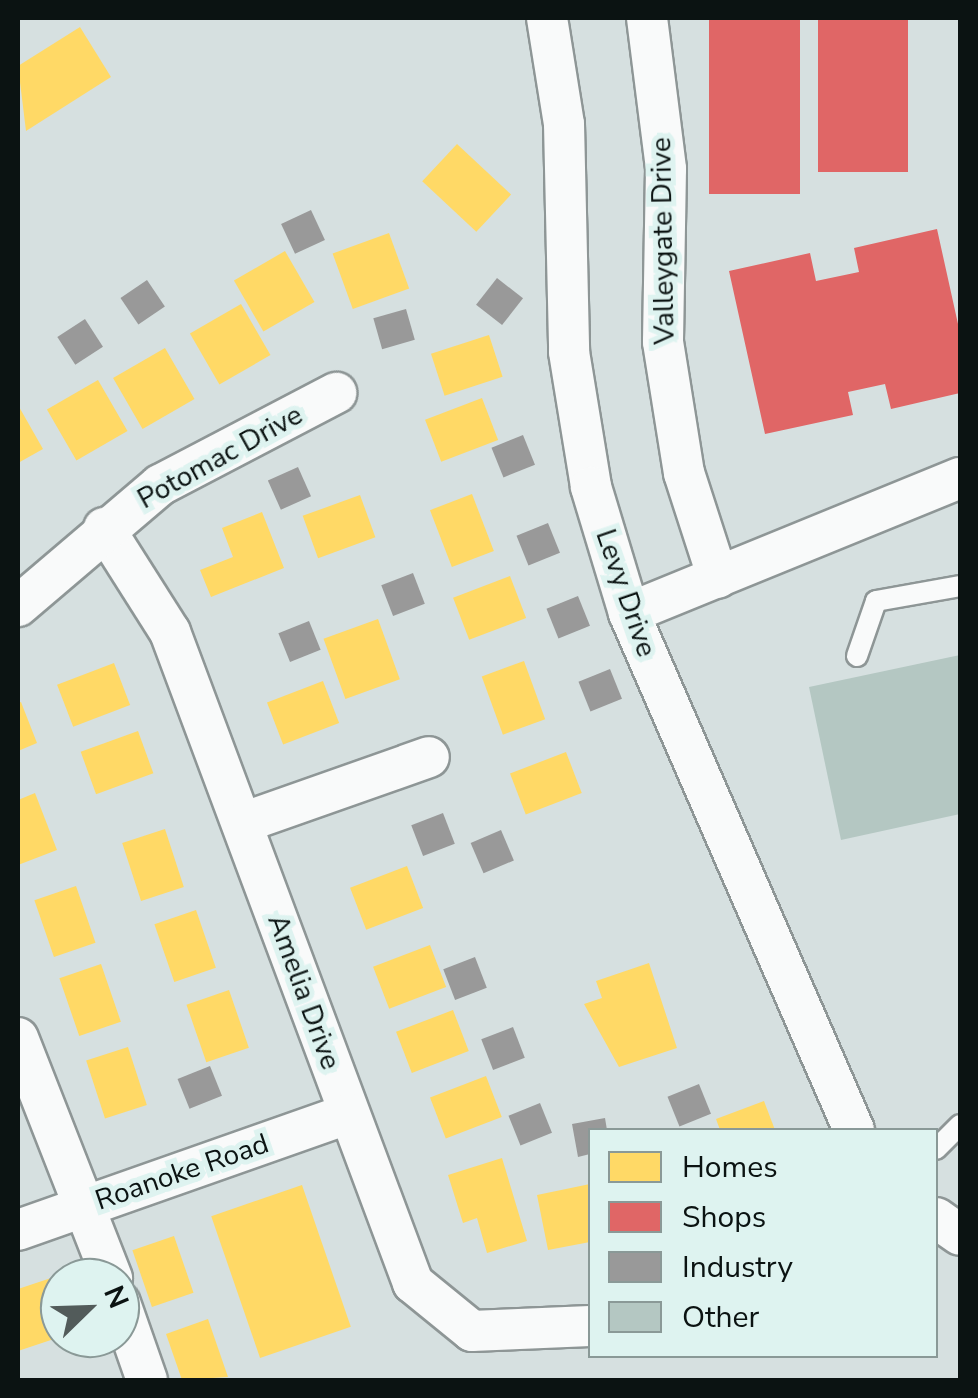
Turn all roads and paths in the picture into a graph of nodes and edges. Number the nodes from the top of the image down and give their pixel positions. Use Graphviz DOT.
graph roads {
  1 [pos="547,18"];
  2 [pos="647,18"];
  3 [pos="336,393"];
  4 [pos="960,478"];
  5 [pos="104,528"];
  6 [pos="718,578"];
  7 [pos="960,586"];
  8 [pos="18,606"];
  9 [pos="628,613"];
  10 [pos="857,656"];
  11 [pos="429,757"];
  12 [pos="242,823"];
  13 [pos="18,1038"];
  14 [pos="348,1114"];
  15 [pos="960,1125"];
  16 [pos="853,1128"];
  17 [pos="938,1147"];
  18 [pos="86,1205"];
  19 [pos="938,1219"];
  20 [pos="18,1230"];
  21 [pos="960,1235"];
  22 [pos="105,1258"];
  23 [pos="588,1326"];
  1 -- 9 [label="street, Levy Drive"];
  2 -- 6 [label="street, Valleygate Drive"];
  3 -- 5 [label="street, Potomac Drive"];
  4 -- 6 [label="street"];
  5 -- 8 [label="street, Potomac Drive"];
  5 -- 12 [label="street, Amelia Drive"];
  6 -- 9 [label="street"];
  7 -- 10 [label="lane"];
  9 -- 16 [label="street, Levy Drive"];
  11 -- 12 [label="street"];
  12 -- 14 [label="street, Amelia Drive"];
  13 -- 18 [label="street"];
  14 -- 18 [label="street, Roanoke Road"];
  14 -- 23 [label="street, Amelia Drive"];
  15 -- 17 [label="lane"];
  18 -- 20 [label="street, Roanoke Road"];
  18 -- 22 [label="street"];
  19 -- 21 [label="street"];
}
